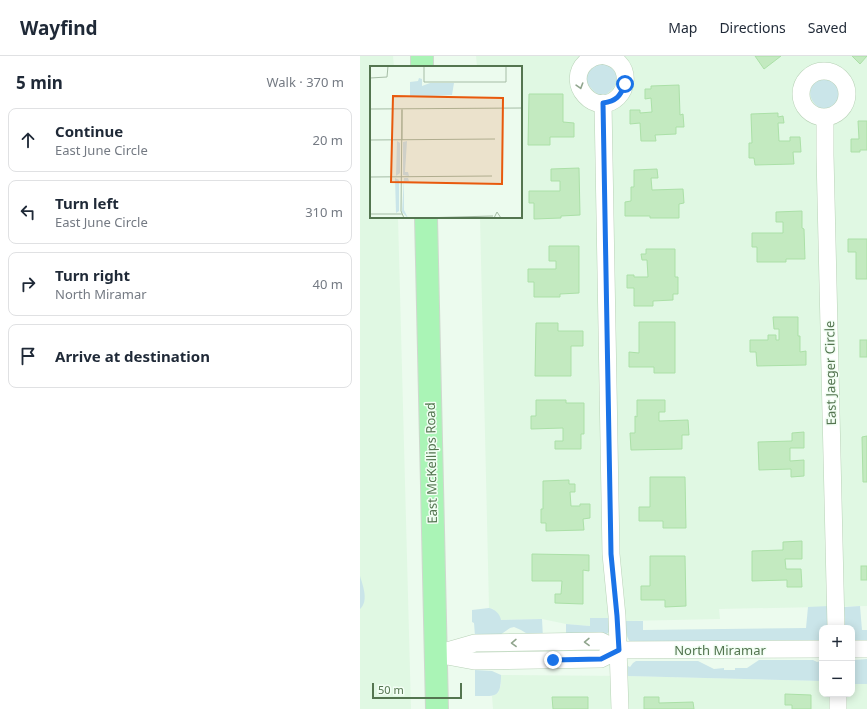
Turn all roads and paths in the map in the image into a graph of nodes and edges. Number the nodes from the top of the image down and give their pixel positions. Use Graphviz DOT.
graph roads {
  1 [pos="600,56"];
  2 [pos="605,56"];
  3 [pos="603,103"];
  4 [pos="825,118"];
  5 [pos="426,218"];
  6 [pos="836,625"];
  7 [pos="819,649"];
  8 [pos="855,649"];
  9 [pos="867,649"];
  10 [pos="619,650"];
  11 [pos="436,654"];
  12 [pos="838,697"];
  13 [pos="437,709"];
  14 [pos="620,709"];
  15 [pos="838,709"];
  1 -- 3 [label="street, one-way"];
  2 -- 3 [label="street"];
  3 -- 10 [label="street"];
  4 -- 6 [label="street, East Jaeger Circle"];
  5 -- 11 [label="main road, East McKellips Road"];
  7 -- 10 [label="street, North Miramar"];
  8 -- 9 [label="street"];
  10 -- 11 [label="street, North Miramar"];
  10 -- 14 [label="street"];
  11 -- 13 [label="main road, East McKellips Road"];
  12 -- 15 [label="street"];
}
